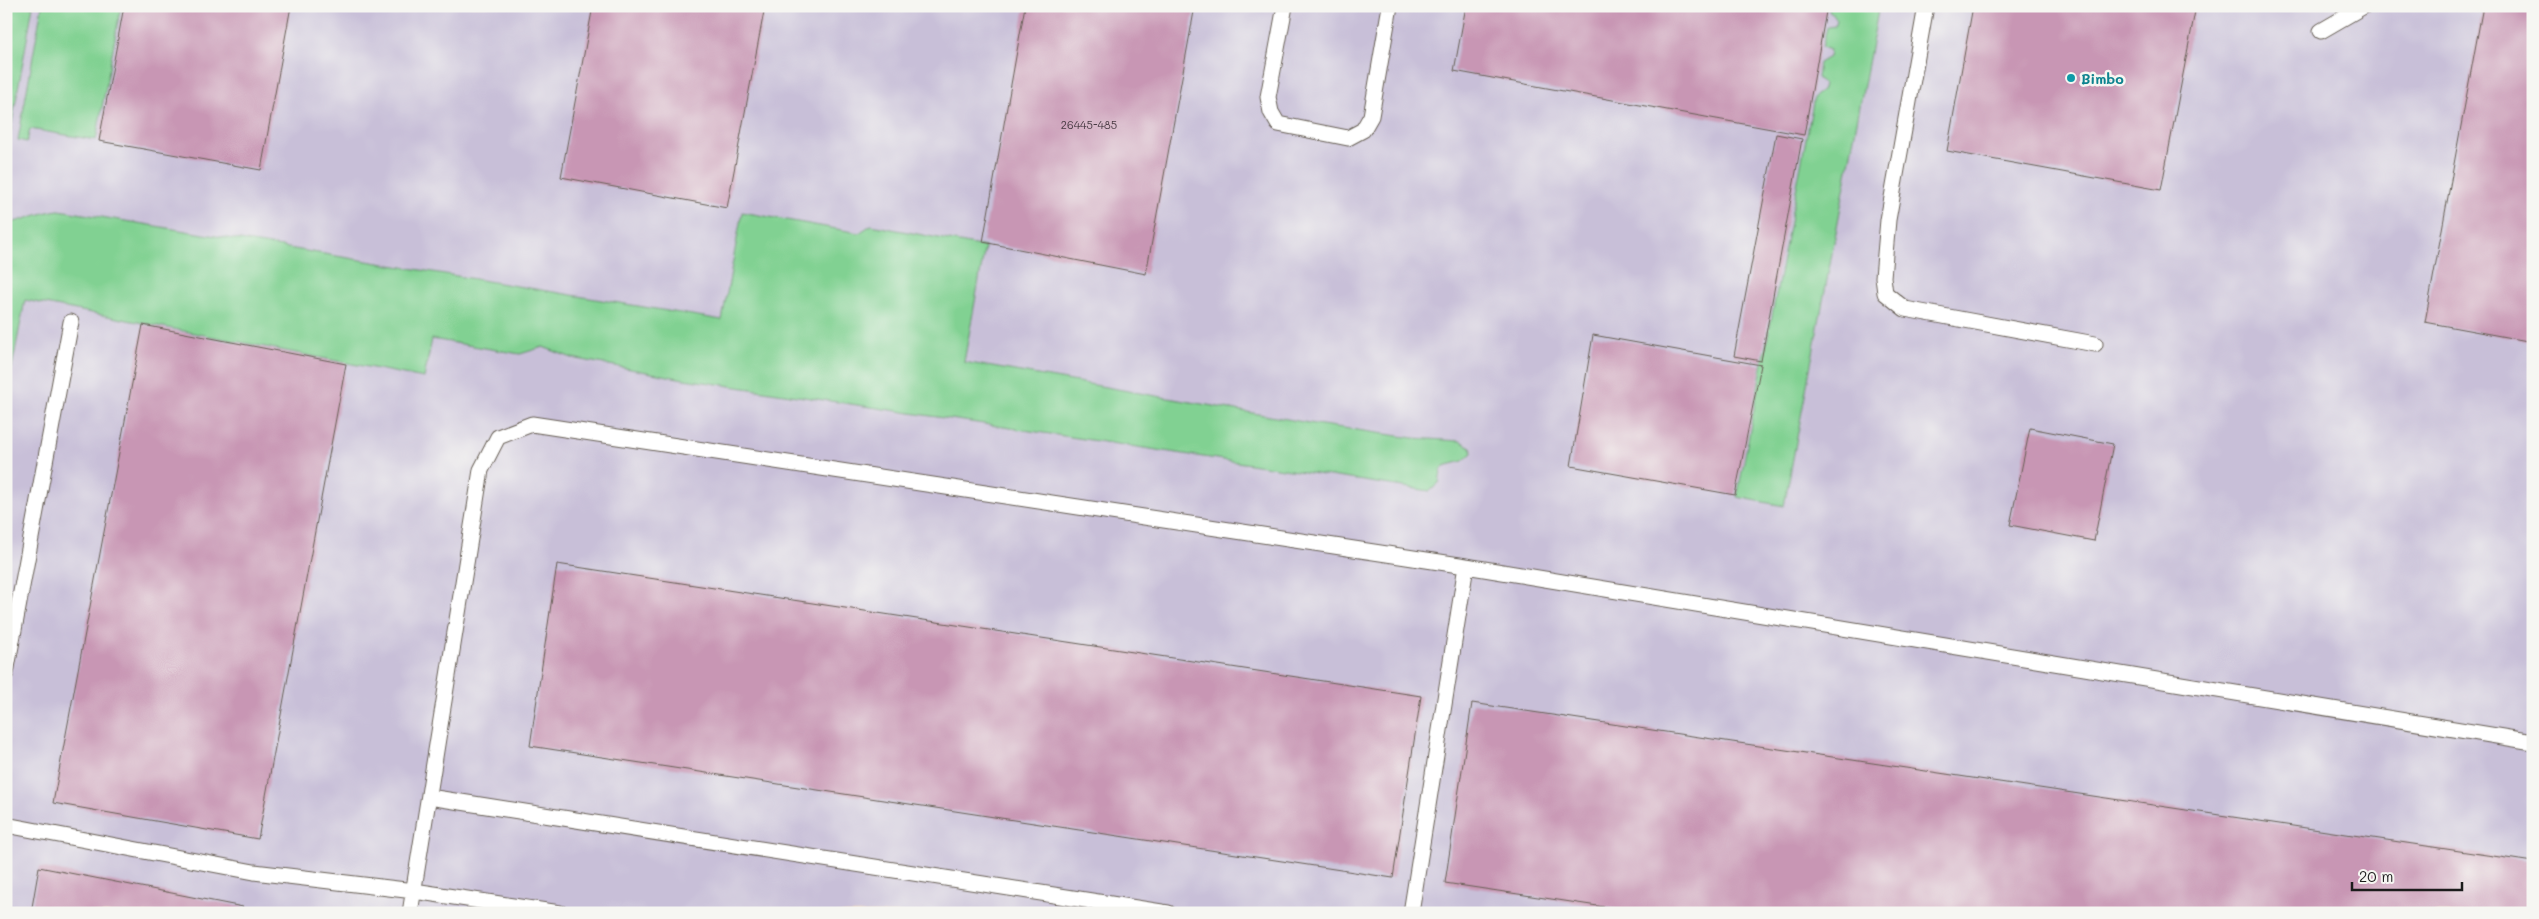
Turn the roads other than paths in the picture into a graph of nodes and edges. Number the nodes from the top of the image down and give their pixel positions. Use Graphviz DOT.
graph roads {
  1 [pos="1285,6"];
  2 [pos="1390,6"];
  3 [pos="1926,6"];
  4 [pos="2364,6"];
  5 [pos="2321,31"];
  6 [pos="71,322"];
  7 [pos="2095,344"];
  8 [pos="1466,566"];
  9 [pos="6,673"];
  10 [pos="2533,742"];
  11 [pos="429,797"];
  12 [pos="6,825"];
  13 [pos="414,891"];
  14 [pos="410,913"];
  15 [pos="560,913"];
  16 [pos="1168,913"];
  17 [pos="1411,913"];
  1 -- 2 [label="lane"];
  3 -- 7 [label="lane"];
  4 -- 5 [label="lane"];
  6 -- 9 [label="lane"];
  8 -- 10 [label="lane"];
  8 -- 11 [label="lane"];
  8 -- 17 [label="lane"];
  11 -- 13 [label="lane"];
  11 -- 16 [label="lane"];
  12 -- 13 [label="lane"];
  13 -- 14 [label="lane"];
  13 -- 15 [label="lane"];
}
